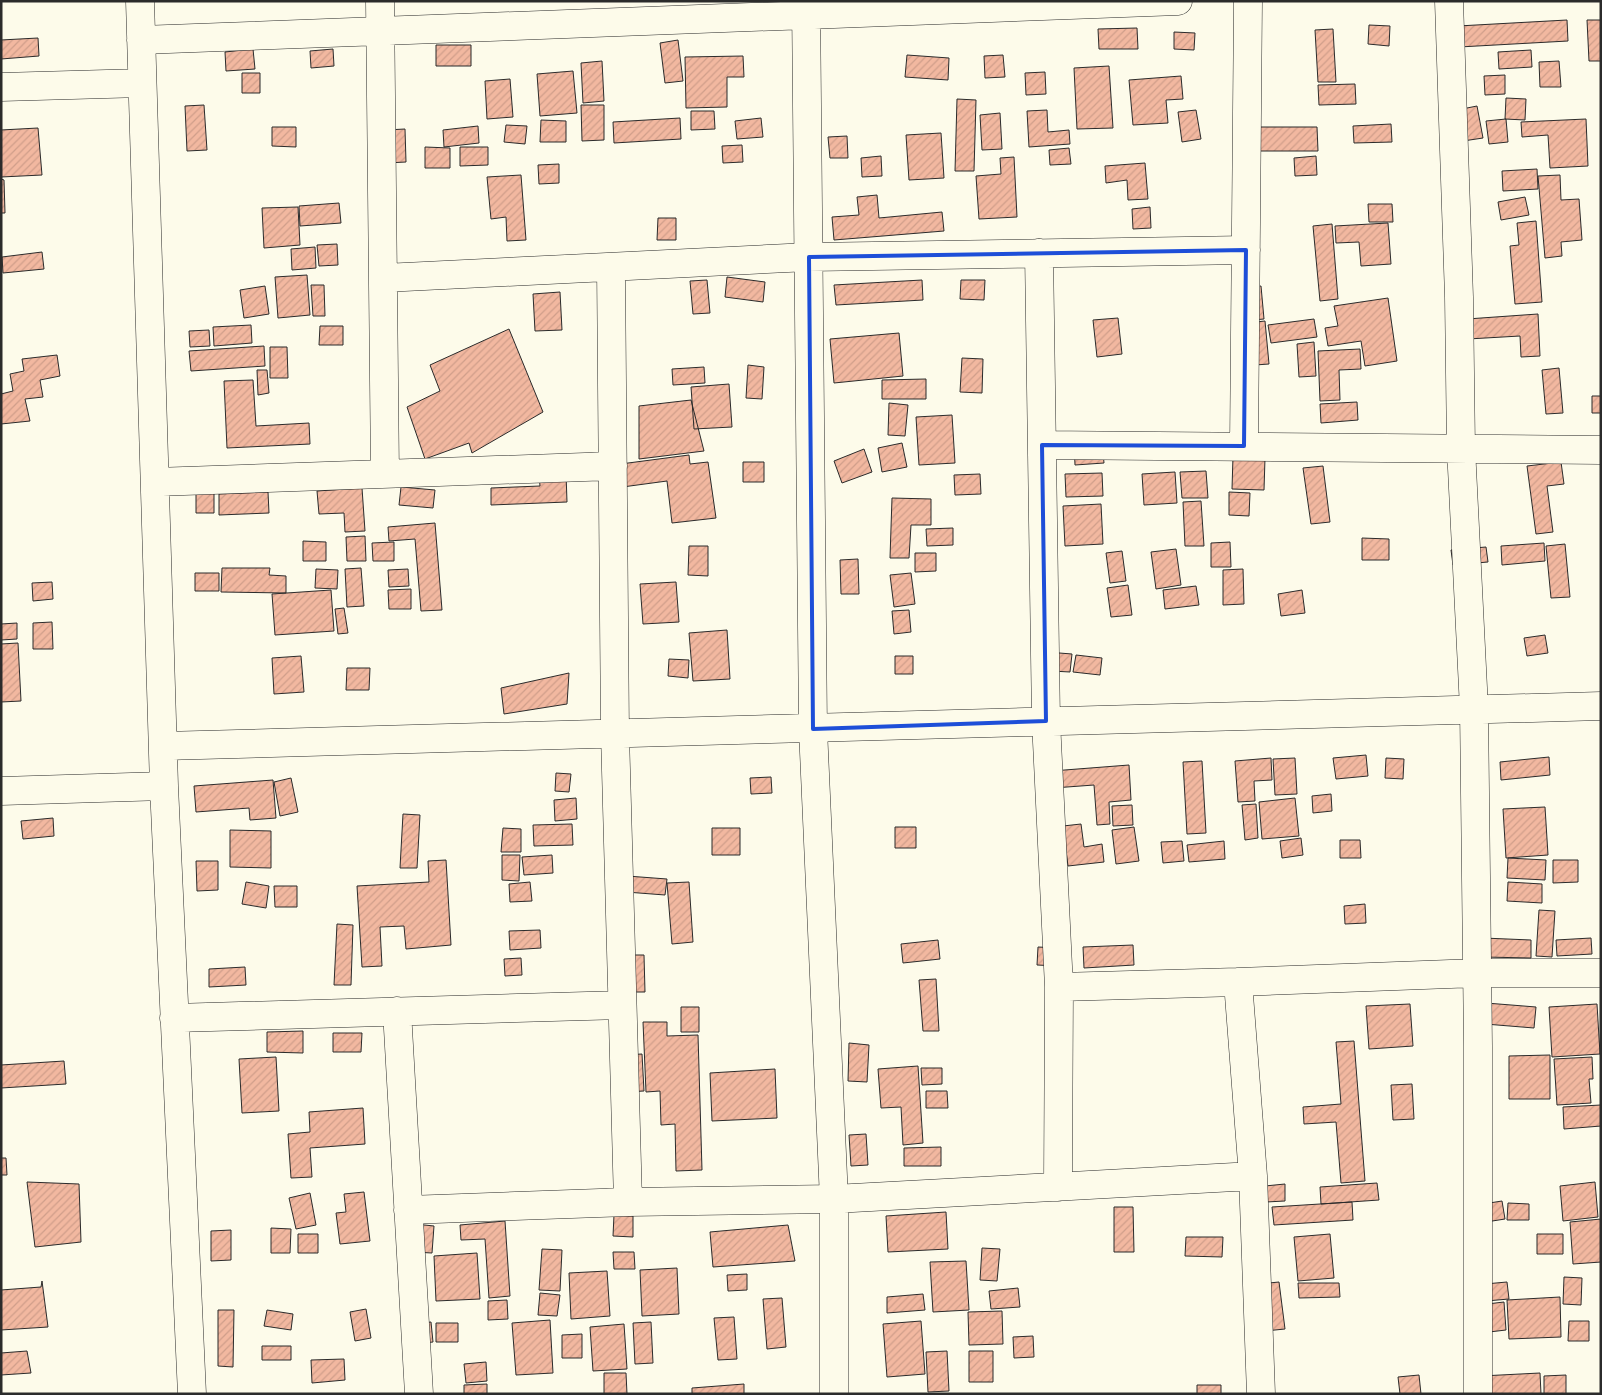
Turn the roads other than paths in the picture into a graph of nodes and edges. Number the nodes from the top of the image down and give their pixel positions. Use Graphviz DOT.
graph roads {
  1 [pos="140,1"];
  2 [pos="380,1"];
  3 [pos="1178,1"];
  4 [pos="1248,1"];
  5 [pos="1450,1"];
  6 [pos="806,8"];
  7 [pos="381,31"];
  8 [pos="141,40"];
  9 [pos="142,83"];
  10 [pos="1,87"];
  11 [pos="1246,250"];
  12 [pos="1040,253"];
  13 [pos="809,257"];
  14 [pos="611,267"];
  15 [pos="384,278"];
  16 [pos="1042,444"];
  17 [pos="1244,446"];
  18 [pos="1460,448"];
  19 [pos="1601,450"];
  20 [pos="613,466"];
  21 [pos="385,474"];
  22 [pos="155,482"];
  23 [pos="1601,706"];
  24 [pos="1474,708"];
  25 [pos="1046,721"];
  26 [pos="813,728"];
  27 [pos="615,734"];
  28 [pos="163,746"];
  29 [pos="164,786"];
  30 [pos="1,791"];
  31 [pos="1477,973"];
  32 [pos="1601,973"];
  33 [pos="1238,982"];
  34 [pos="1059,987"];
  35 [pos="622,1005"];
  36 [pos="396,1012"];
  37 [pos="174,1018"];
  38 [pos="1253,1176"];
  39 [pos="1058,1188"];
  40 [pos="834,1199"];
  41 [pos="628,1202"];
  42 [pos="408,1210"];
  43 [pos="192,1394"];
  44 [pos="418,1394"];
  45 [pos="834,1394"];
  46 [pos="1261,1394"];
  47 [pos="1478,1394"];
  1 -- 8 [label="street"];
  2 -- 7 [label="street"];
  3 -- 6 [label="street"];
  4 -- 11 [label="street"];
  5 -- 18 [label="street"];
  6 -- 7 [label="street"];
  6 -- 13 [label="street"];
  7 -- 8 [label="street"];
  7 -- 15 [label="street"];
  8 -- 9 [label="street"];
  9 -- 10 [label="street"];
  9 -- 22 [label="street"];
  11 -- 12 [label="street"];
  11 -- 17 [label="street"];
  12 -- 13 [label="street"];
  12 -- 16 [label="street"];
  13 -- 14 [label="street"];
  13 -- 26 [label="street"];
  14 -- 15 [label="street"];
  14 -- 20 [label="street"];
  15 -- 21 [label="street"];
  16 -- 17 [label="street"];
  16 -- 25 [label="street"];
  17 -- 18 [label="street"];
  18 -- 19 [label="street"];
  18 -- 24 [label="street"];
  20 -- 21 [label="street"];
  20 -- 27 [label="street"];
  21 -- 22 [label="street"];
  22 -- 28 [label="street"];
  23 -- 24 [label="street"];
  24 -- 25 [label="street"];
  24 -- 31 [label="street"];
  25 -- 26 [label="street"];
  25 -- 34 [label="street"];
  26 -- 27 [label="street"];
  26 -- 40 [label="street"];
  27 -- 28 [label="street"];
  27 -- 35 [label="street"];
  28 -- 29 [label="street"];
  29 -- 30 [label="street"];
  29 -- 37 [label="street"];
  31 -- 32 [label="street"];
  31 -- 33 [label="street"];
  31 -- 47 [label="street"];
  33 -- 34 [label="street"];
  33 -- 38 [label="street"];
  34 -- 39 [label="street"];
  35 -- 36 [label="street"];
  35 -- 41 [label="street"];
  36 -- 37 [label="street"];
  36 -- 42 [label="street"];
  37 -- 43 [label="street"];
  38 -- 39 [label="street"];
  38 -- 46 [label="street"];
  39 -- 40 [label="street"];
  40 -- 41 [label="street"];
  40 -- 45 [label="street"];
  41 -- 42 [label="street"];
  42 -- 44 [label="street"];
}
